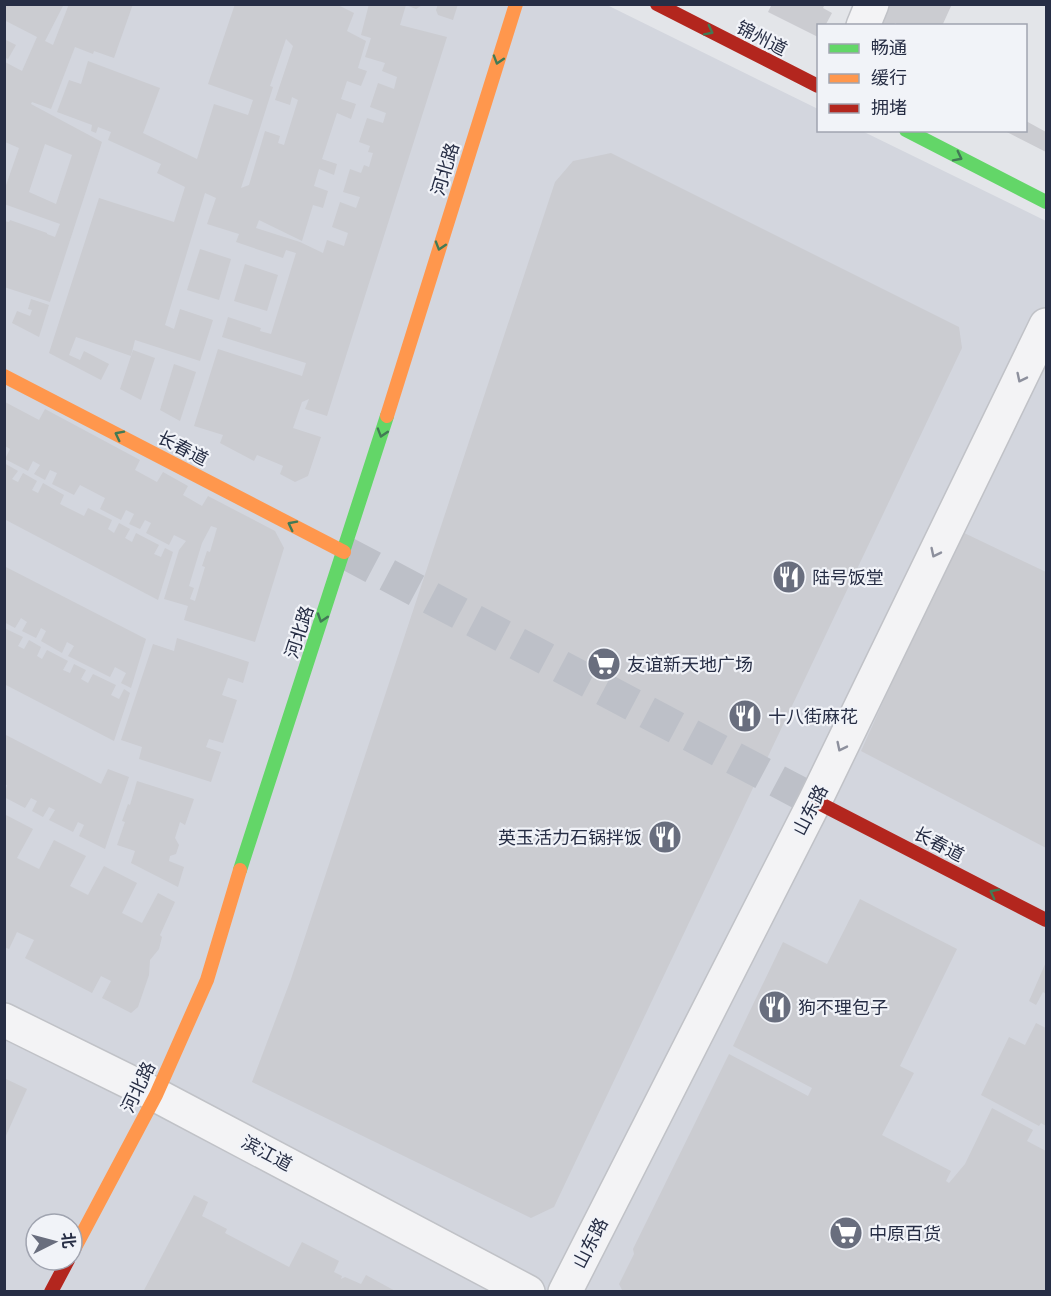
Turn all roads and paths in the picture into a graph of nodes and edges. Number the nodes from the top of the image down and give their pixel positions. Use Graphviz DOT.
graph roads {
  1 [pos="516,4"];
  2 [pos="657,4"];
  3 [pos="873,4"];
  4 [pos="864,24"];
  5 [pos="817,86"];
  6 [pos="910,132"];
  7 [pos="1047,202"];
  8 [pos="1047,325"];
  9 [pos="4,376"];
  10 [pos="344,552"];
  11 [pos="814,801"];
  12 [pos="1047,920"];
  13 [pos="4,1020"];
  14 [pos="156,1095"];
  15 [pos="84,1230"];
  16 [pos="62,1272"];
  17 [pos="51,1292"];
  18 [pos="528,1292"];
  19 [pos="565,1292"];
  1 -- 10 [label="street, 河北路, one-way"];
  2 -- 5 [label="street, 锦州道, one-way"];
  3 -- 4 [label="street"];
  6 -- 7 [label="street, one-way"];
  8 -- 11 [label="street, 山东路, one-way"];
  10 -- 9 [label="street, 长春道, one-way"];
  10 -- 14 [label="street, 河北路, one-way"];
  12 -- 11 [label="street, 长春道, one-way"];
  11 -- 19 [label="street, 山东路"];
  13 -- 14 [label="street, 滨江道"];
  14 -- 15 [label="street, 河北路"];
  14 -- 18 [label="street, 滨江道"];
  16 -- 17 [label="street"];
}
